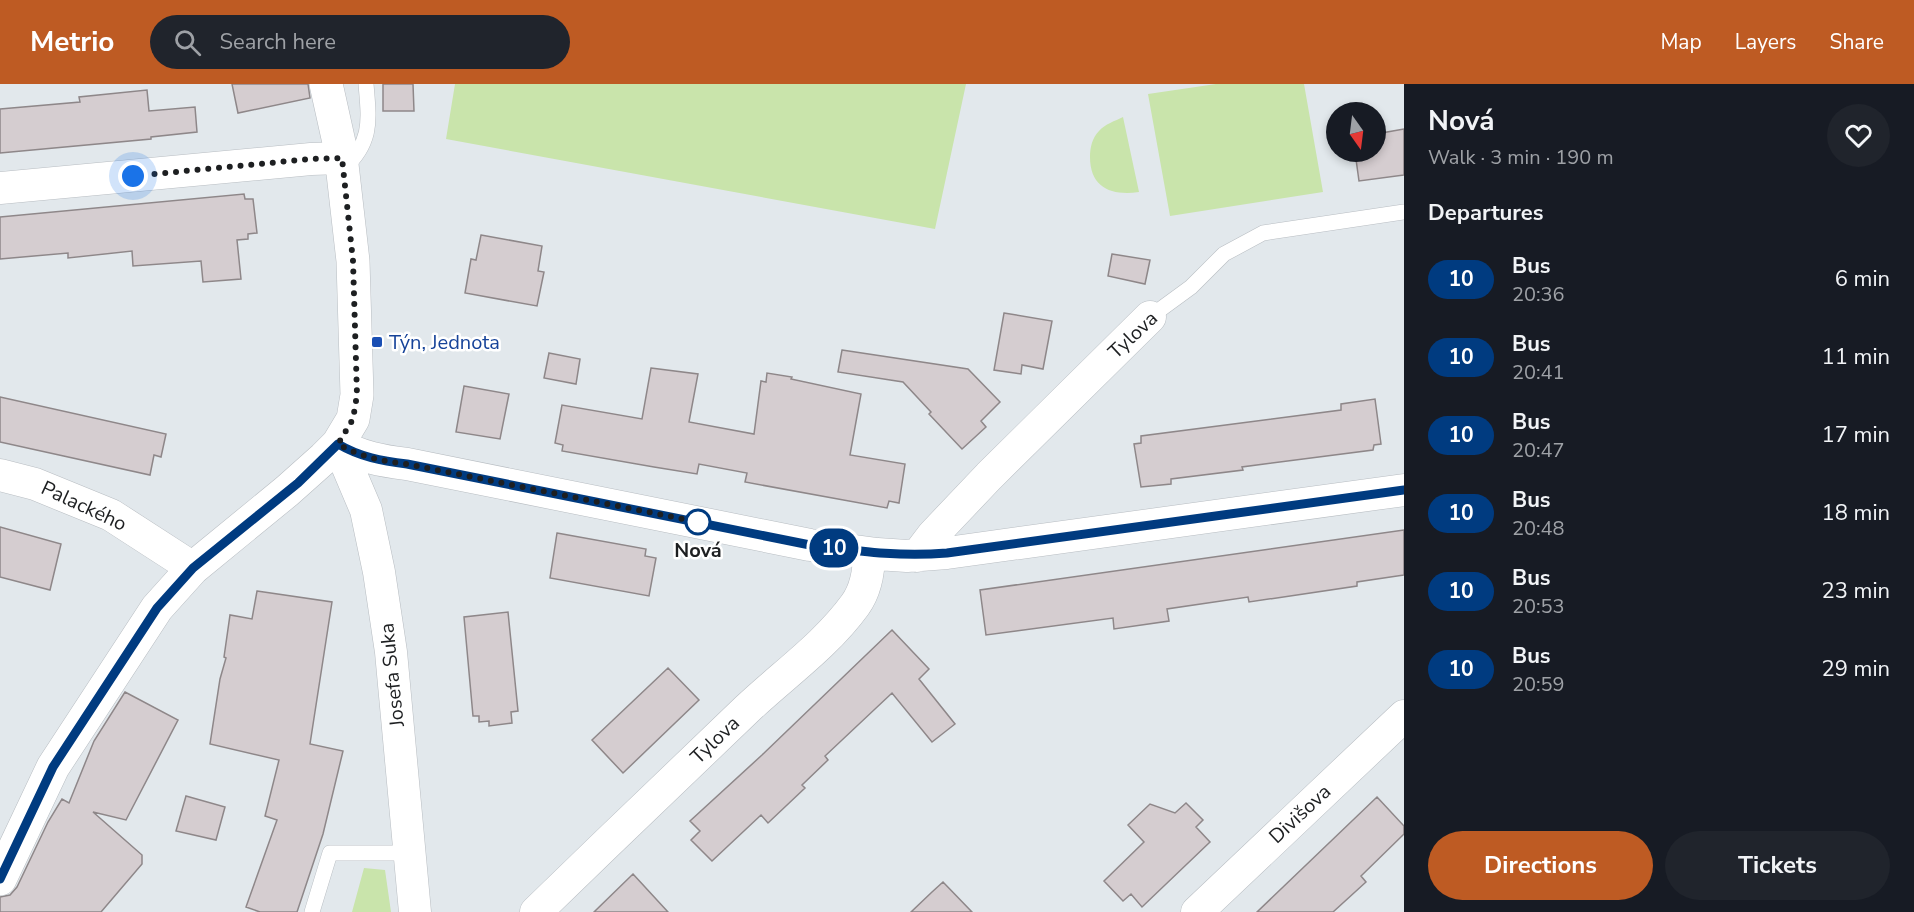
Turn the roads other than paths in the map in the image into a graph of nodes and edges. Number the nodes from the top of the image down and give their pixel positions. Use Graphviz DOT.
graph roads {
  1 [pos="326,84"];
  2 [pos="366,84"];
  3 [pos="342,164"];
  4 [pos="0,188"];
  5 [pos="1404,212"];
  6 [pos="1150,317"];
  7 [pos="338,444"];
  8 [pos="0,475"];
  9 [pos="1404,490"];
  10 [pos="869,553"];
  11 [pos="917,556"];
  12 [pos="193,568"];
  13 [pos="1404,716"];
  14 [pos="409,853"];
  15 [pos="0,879"];
  16 [pos="312,912"];
  17 [pos="415,912"];
  18 [pos="536,912"];
  19 [pos="1197,912"];
  1 -- 3 [label="street"];
  2 -- 3 [label="lane"];
  3 -- 4 [label="street"];
  3 -- 7 [label="street"];
  5 -- 6 [label="lane, Tylova"];
  6 -- 11 [label="street, Tylova"];
  7 -- 10 [label="street"];
  7 -- 12 [label="street"];
  7 -- 14 [label="street, Josefa Suka"];
  8 -- 12 [label="street, Palackého"];
  9 -- 11 [label="street"];
  10 -- 11 [label="street"];
  10 -- 18 [label="street, Tylova"];
  12 -- 15 [label="street"];
  13 -- 19 [label="street, Divišova"];
  14 -- 16 [label="lane"];
  14 -- 17 [label="street, Josefa Suka"];
}
